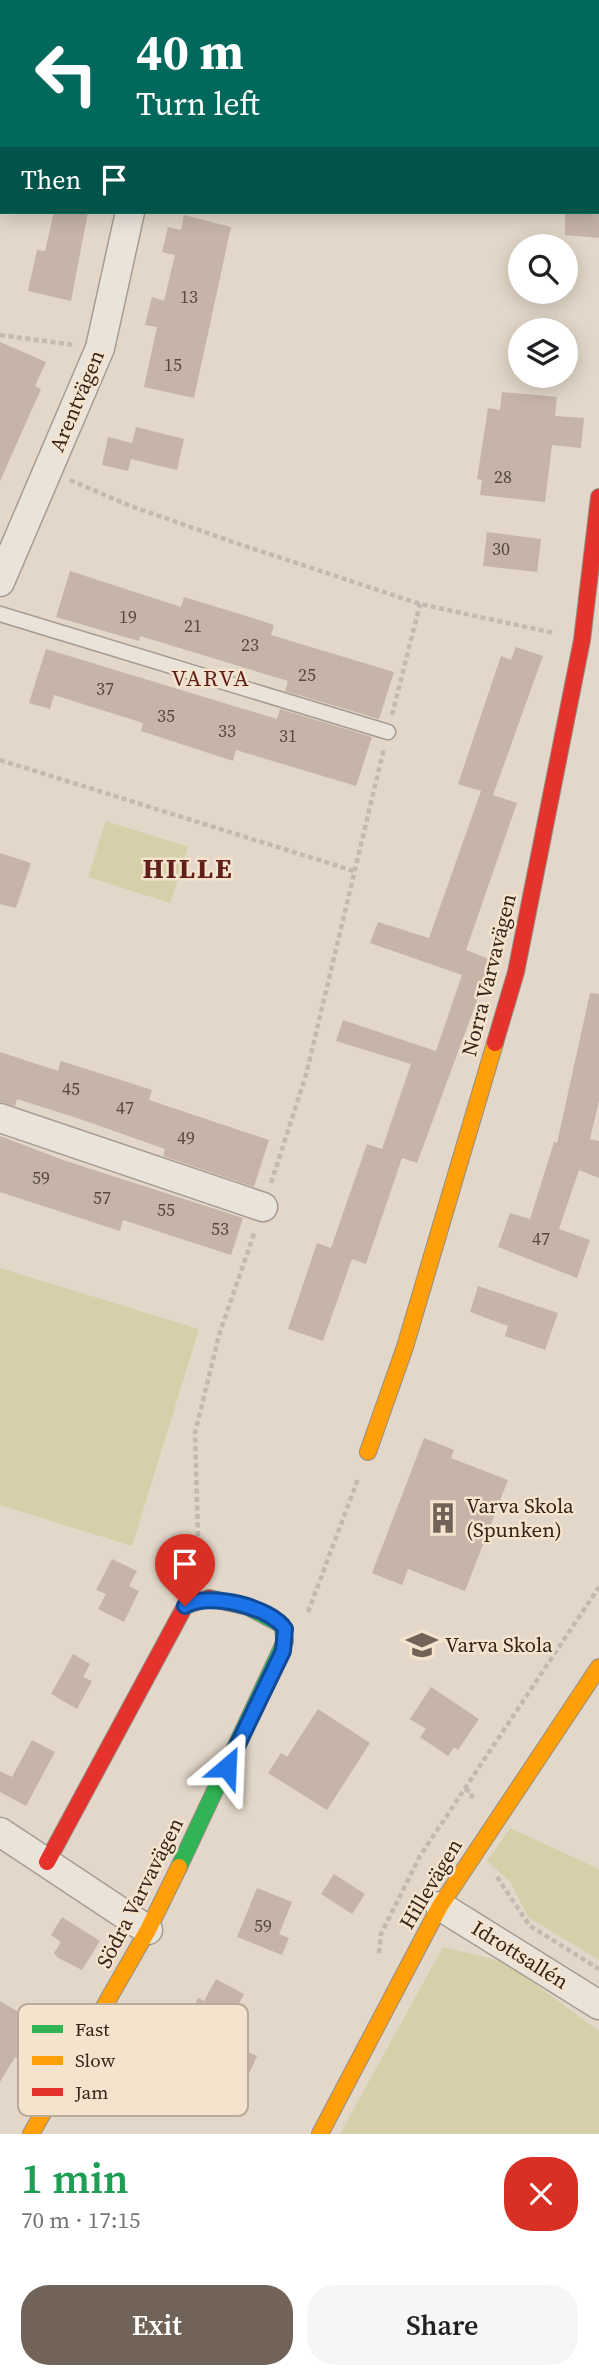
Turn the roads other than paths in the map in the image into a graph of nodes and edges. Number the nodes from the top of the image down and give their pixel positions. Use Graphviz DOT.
graph roads {
  1 [pos="130,214"];
  2 [pos="599,497"];
  3 [pos="0,582"];
  4 [pos="0,614"];
  5 [pos="388,732"];
  6 [pos="0,1118"];
  7 [pos="263,1207"];
  8 [pos="368,1452"];
  9 [pos="599,1667"];
  10 [pos="0,1832"];
  11 [pos="47,1862"];
  12 [pos="440,1906"];
  13 [pos="148,1930"];
  14 [pos="106,2004"];
  15 [pos="599,2006"];
  16 [pos="41,2116"];
  17 [pos="31,2134"];
  18 [pos="320,2134"];
  1 -- 3 [label="street, Arentvägen"];
  2 -- 8 [label="street, Norra Varvavägen"];
  4 -- 5 [label="lane"];
  6 -- 7 [label="street"];
  9 -- 12 [label="street, Hillevägen"];
  10 -- 11 [label="street"];
  11 -- 13 [label="street"];
  11 -- 13 [label="street, Södra Varvavägen"];
  12 -- 15 [label="street, Idrottsallén"];
  12 -- 18 [label="street, Hillevägen"];
  13 -- 14 [label="street, Södra Varvavägen"];
  16 -- 17 [label="street, Södra Varvavägen"];
}
